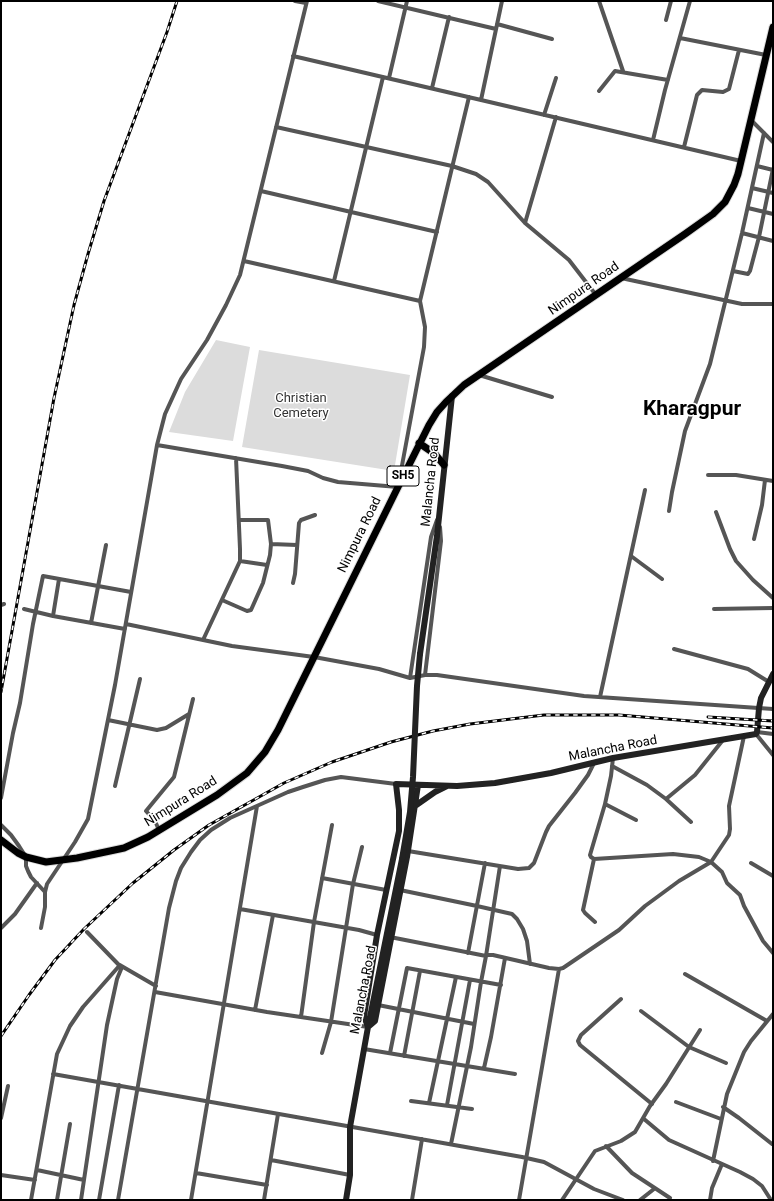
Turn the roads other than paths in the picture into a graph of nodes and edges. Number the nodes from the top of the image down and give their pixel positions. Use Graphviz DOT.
graph roads {
  1 [pos="295,1"];
  2 [pos="378,1"];
  3 [pos="407,1"];
  4 [pos="502,1"];
  5 [pos="599,1"];
  6 [pos="671,1"];
  7 [pos="690,1"];
  8 [pos="306,2"];
  9 [pos="406,7"];
  10 [pos="449,18"];
  11 [pos="666,20"];
  12 [pos="496,26"];
  13 [pos="773,27"];
  14 [pos="680,38"];
  15 [pos="552,39"];
  16 [pos="739,50"];
  17 [pos="766,55"];
  18 [pos="293,56"];
  19 [pos="622,72"];
  20 [pos="383,77"];
  21 [pos="389,78"];
  22 [pos="556,78"];
  23 [pos="668,80"];
  24 [pos="432,88"];
  25 [pos="599,91"];
  26 [pos="469,97"];
  27 [pos="481,100"];
  28 [pos="544,115"];
  29 [pos="556,117"];
  30 [pos="751,120"];
  31 [pos="276,127"];
  32 [pos="764,133"];
  33 [pos="653,140"];
  34 [pos="773,142"];
  35 [pos="366,147"];
  36 [pos="684,147"];
  37 [pos="741,161"];
  38 [pos="452,166"];
  39 [pos="757,166"];
  40 [pos="773,170"];
  41 [pos="752,188"];
  42 [pos="261,191"];
  43 [pos="768,192"];
  44 [pos="773,193"];
  45 [pos="748,208"];
  46 [pos="351,212"];
  47 [pos="764,212"];
  48 [pos="773,214"];
  49 [pos="525,223"];
  50 [pos="437,232"];
  51 [pos="742,233"];
  52 [pos="759,237"];
  53 [pos="773,241"];
  54 [pos="244,261"];
  55 [pos="733,271"];
  56 [pos="621,278"];
  57 [pos="334,281"];
  58 [pos="596,295"];
  59 [pos="420,301"];
  60 [pos="725,301"];
  61 [pos="773,304"];
  62 [pos="479,376"];
  63 [pos="452,396"];
  64 [pos="552,397"];
  65 [pos="420,443"];
  66 [pos="157,445"];
  67 [pos="236,458"];
  68 [pos="444,464"];
  69 [pos="708,475"];
  70 [pos="765,480"];
  71 [pos="773,481"];
  72 [pos="398,486"];
  73 [pos="645,490"];
  74 [pos="669,511"];
  75 [pos="716,512"];
  76 [pos="439,514"];
  77 [pos="316,515"];
  78 [pos="239,520"];
  79 [pos="754,539"];
  80 [pos="272,544"];
  81 [pos="297,544"];
  82 [pos="106,545"];
  83 [pos="631,556"];
  84 [pos="240,561"];
  85 [pos="267,565"];
  86 [pos="59,579"];
  87 [pos="662,579"];
  88 [pos="293,584"];
  89 [pos="97,586"];
  90 [pos="131,592"];
  91 [pos="773,598"];
  92 [pos="222,600"];
  93 [pos="773,608"];
  94 [pos="24,609"];
  95 [pos="714,609"];
  96 [pos="35,613"];
  97 [pos="53,616"];
  98 [pos="91,623"];
  99 [pos="126,624"];
  100 [pos="125,630"];
  101 [pos="203,640"];
  102 [pos="674,649"];
  103 [pos="314,657"];
  104 [pos="773,674"];
  105 [pos="424,675"];
  106 [pos="410,678"];
  107 [pos="140,679"];
  108 [pos="769,682"];
  109 [pos="600,697"];
  110 [pos="193,699"];
  111 [pos="759,708"];
  112 [pos="773,709"];
  113 [pos="189,714"];
  114 [pos="108,720"];
  115 [pos="129,724"];
  116 [pos="756,733"];
  117 [pos="773,734"];
  118 [pos="744,736"];
  119 [pos="723,739"];
  120 [pos="773,755"];
  121 [pos="613,758"];
  122 [pos="594,763"];
  123 [pos="612,766"];
  124 [pos="396,784"];
  125 [pos="418,785"];
  126 [pos="448,785"];
  127 [pos="115,786"];
  128 [pos="1,798"];
  129 [pos="666,799"];
  130 [pos="605,804"];
  131 [pos="257,806"];
  132 [pos="415,806"];
  133 [pos="636,820"];
  134 [pos="691,822"];
  135 [pos="1,825"];
  136 [pos="332,825"];
  137 [pos="159,830"];
  138 [pos="1,840"];
  139 [pos="362,847"];
  140 [pos="408,851"];
  141 [pos="26,857"];
  142 [pos="594,859"];
  143 [pos="62,861"];
  144 [pos="711,862"];
  145 [pos="485,863"];
  146 [pos="751,863"];
  147 [pos="500,866"];
  148 [pos="773,876"];
  149 [pos="322,878"];
  150 [pos="37,883"];
  151 [pos="353,884"];
  152 [pos="386,890"];
  153 [pos="400,890"];
  154 [pos="45,892"];
  155 [pos="477,906"];
  156 [pos="240,909"];
  157 [pos="493,909"];
  158 [pos="273,915"];
  159 [pos="314,922"];
  160 [pos="595,922"];
  161 [pos="1,928"];
  162 [pos="41,928"];
  163 [pos="346,928"];
  164 [pos="87,932"];
  165 [pos="377,935"];
  166 [pos="390,937"];
  167 [pos="468,952"];
  168 [pos="773,953"];
  169 [pos="486,956"];
  170 [pos="505,958"];
  171 [pos="530,964"];
  172 [pos="121,966"];
  173 [pos="559,969"];
  174 [pos="420,970"];
  175 [pos="685,974"];
  176 [pos="456,977"];
  177 [pos="470,980"];
  178 [pos="481,982"];
  179 [pos="501,985"];
  180 [pos="156,986"];
  181 [pos="155,992"];
  182 [pos="621,999"];
  183 [pos="224,1004"];
  184 [pos="378,1005"];
  185 [pos="399,1009"];
  186 [pos="254,1010"];
  187 [pos="641,1011"];
  188 [pos="412,1012"];
  189 [pos="773,1014"];
  190 [pos="301,1017"];
  191 [pos="448,1019"];
  192 [pos="462,1021"];
  193 [pos="767,1021"];
  194 [pos="331,1022"];
  195 [pos="474,1024"];
  196 [pos="368,1027"];
  197 [pos="700,1030"];
  198 [pos="689,1047"];
  199 [pos="364,1049"];
  200 [pos="322,1053"];
  201 [pos="390,1053"];
  202 [pos="404,1056"];
  203 [pos="438,1061"];
  204 [pos="726,1063"];
  205 [pos="454,1064"];
  206 [pos="467,1066"];
  207 [pos="484,1068"];
  208 [pos="53,1074"];
  209 [pos="515,1074"];
  210 [pos="99,1082"];
  211 [pos="120,1085"];
  212 [pos="8,1086"];
  213 [pos="138,1088"];
  214 [pos="411,1101"];
  215 [pos="208,1102"];
  216 [pos="676,1102"];
  217 [pos="429,1103"];
  218 [pos="652,1104"];
  219 [pos="447,1105"];
  220 [pos="459,1107"];
  221 [pos="723,1107"];
  222 [pos="472,1109"];
  223 [pos="278,1114"];
  224 [pos="1,1118"];
  225 [pos="644,1119"];
  226 [pos="721,1119"];
  227 [pos="70,1124"];
  228 [pos="350,1127"];
  229 [pos="422,1139"];
  230 [pos="451,1144"];
  231 [pos="772,1144"];
  232 [pos="606,1146"];
  233 [pos="526,1158"];
  234 [pos="271,1160"];
  235 [pos="713,1161"];
  236 [pos="722,1164"];
  237 [pos="37,1170"];
  238 [pos="196,1173"];
  239 [pos="1,1175"];
  240 [pos="61,1175"];
  241 [pos="350,1175"];
  242 [pos="576,1179"];
  243 [pos="35,1180"];
  244 [pos="84,1180"];
  245 [pos="266,1185"];
  246 [pos="654,1188"];
  247 [pos="670,1198"];
  248 [pos="31,1200"];
  249 [pos="57,1200"];
  250 [pos="81,1200"];
  251 [pos="99,1200"];
  252 [pos="118,1200"];
  253 [pos="191,1200"];
  254 [pos="264,1200"];
  255 [pos="346,1200"];
  256 [pos="412,1200"];
  257 [pos="519,1200"];
  258 [pos="562,1200"];
  259 [pos="623,1200"];
  260 [pos="640,1200"];
  261 [pos="710,1200"];
  262 [pos="771,1200"];
  1 -- 8 [label="street"];
  2 -- 9 [label="street"];
  3 -- 9 [label="street"];
  4 -- 12 [label="street"];
  5 -- 19 [label="street"];
  6 -- 11 [label="street"];
  7 -- 14 [label="street"];
  8 -- 18 [label="street"];
  9 -- 10 [label="street"];
  9 -- 21 [label="street"];
  10 -- 12 [label="street"];
  10 -- 24 [label="street"];
  12 -- 15 [label="street"];
  12 -- 27 [label="street"];
  13 -- 17 [label="main road, Nimpura Road / SH5"];
  14 -- 16 [label="street"];
  14 -- 23 [label="street"];
  16 -- 17 [label="street"];
  16 -- 36 [label="street"];
  17 -- 30 [label="main road, Nimpura Road / SH5"];
  18 -- 20 [label="street"];
  18 -- 31 [label="street"];
  19 -- 23 [label="street"];
  19 -- 25 [label="street"];
  20 -- 21 [label="street"];
  20 -- 35 [label="street"];
  21 -- 24 [label="street"];
  22 -- 28 [label="street"];
  23 -- 33 [label="street"];
  24 -- 26 [label="street"];
  26 -- 27 [label="street"];
  26 -- 38 [label="street"];
  27 -- 28 [label="street"];
  28 -- 29 [label="street"];
  29 -- 33 [label="street"];
  29 -- 49 [label="street"];
  30 -- 32 [label="street"];
  30 -- 37 [label="main road, Nimpura Road / SH5"];
  31 -- 35 [label="street"];
  31 -- 42 [label="street"];
  32 -- 34 [label="street"];
  32 -- 39 [label="street"];
  33 -- 36 [label="street"];
  35 -- 38 [label="street"];
  35 -- 46 [label="street"];
  36 -- 37 [label="street"];
  37 -- 56 [label="main road, Nimpura Road / SH5"];
  38 -- 49 [label="street"];
  38 -- 50 [label="street"];
  39 -- 40 [label="street"];
  39 -- 41 [label="street"];
  40 -- 43 [label="street"];
  41 -- 43 [label="street"];
  41 -- 45 [label="street"];
  42 -- 46 [label="street"];
  42 -- 54 [label="street"];
  43 -- 44 [label="street"];
  43 -- 47 [label="street"];
  45 -- 47 [label="street"];
  45 -- 51 [label="street"];
  46 -- 50 [label="street"];
  46 -- 57 [label="street"];
  47 -- 48 [label="street"];
  47 -- 52 [label="street"];
  49 -- 58 [label="street"];
  50 -- 59 [label="street"];
  51 -- 52 [label="street"];
  51 -- 55 [label="street"];
  52 -- 53 [label="street"];
  52 -- 55 [label="street"];
  54 -- 57 [label="street"];
  54 -- 66 [label="street"];
  55 -- 60 [label="street"];
  56 -- 58 [label="main road, Nimpura Road / SH5"];
  56 -- 60 [label="street"];
  57 -- 59 [label="street"];
  58 -- 62 [label="main road, Nimpura Road / SH5"];
  59 -- 72 [label="street"];
  60 -- 61 [label="street"];
  60 -- 74 [label="street"];
  62 -- 63 [label="main road, Nimpura Road / SH5"];
  62 -- 64 [label="street"];
  63 -- 65 [label="main road, Nimpura Road / SH5"];
  63 -- 68 [label="street, Malancha Road"];
  65 -- 68 [label="main road"];
  65 -- 72 [label="main road, Nimpura Road / SH5"];
  66 -- 67 [label="street"];
  66 -- 90 [label="street"];
  67 -- 72 [label="street"];
  67 -- 78 [label="street"];
  68 -- 76 [label="street, Malancha Road"];
  69 -- 70 [label="street"];
  70 -- 71 [label="street"];
  70 -- 79 [label="street"];
  72 -- 103 [label="main road, Nimpura Road / SH5"];
  73 -- 83 [label="street"];
  75 -- 91 [label="street"];
  76 -- 105 [label="street"];
  76 -- 106 [label="street"];
  76 -- 196 [label="street, Malancha Road, bridge"];
  77 -- 81 [label="street"];
  78 -- 80 [label="street"];
  78 -- 84 [label="street"];
  80 -- 81 [label="street"];
  80 -- 85 [label="street"];
  81 -- 88 [label="street"];
  82 -- 89 [label="street"];
  83 -- 87 [label="street"];
  83 -- 109 [label="street"];
  84 -- 85 [label="street"];
  84 -- 92 [label="street"];
  85 -- 92 [label="street"];
  86 -- 89 [label="street"];
  86 -- 96 [label="street"];
  86 -- 97 [label="street"];
  89 -- 90 [label="street"];
  89 -- 98 [label="street"];
  90 -- 99 [label="street"];
  92 -- 101 [label="street"];
  93 -- 95 [label="street"];
  94 -- 96 [label="street"];
  96 -- 97 [label="street"];
  96 -- 128 [label="street"];
  97 -- 98 [label="street"];
  98 -- 100 [label="street"];
  99 -- 100 [label="street"];
  99 -- 101 [label="street"];
  100 -- 114 [label="street"];
  101 -- 103 [label="street"];
  102 -- 108 [label="street"];
  103 -- 106 [label="street"];
  103 -- 137 [label="main road, Nimpura Road / SH5"];
  104 -- 108 [label="street"];
  105 -- 106 [label="street"];
  105 -- 109 [label="street"];
  107 -- 115 [label="street"];
  108 -- 111 [label="street"];
  109 -- 111 [label="street"];
  110 -- 113 [label="street"];
  111 -- 112 [label="street"];
  111 -- 116 [label="street"];
  113 -- 115 [label="street"];
  113 -- 137 [label="street"];
  114 -- 115 [label="street"];
  114 -- 143 [label="street"];
  115 -- 127 [label="street"];
  116 -- 117 [label="street"];
  116 -- 118 [label="street, Malancha Road"];
  116 -- 120 [label="street"];
  118 -- 119 [label="street, Malancha Road"];
  118 -- 144 [label="street"];
  119 -- 121 [label="street, Malancha Road"];
  119 -- 129 [label="street"];
  121 -- 122 [label="street, Malancha Road"];
  121 -- 123 [label="street"];
  122 -- 126 [label="street, Malancha Road"];
  122 -- 147 [label="street"];
  123 -- 129 [label="street"];
  123 -- 130 [label="street"];
  124 -- 125 [label="street, Malancha Road"];
  124 -- 131 [label="street"];
  124 -- 152 [label="street"];
  125 -- 126 [label="street, Malancha Road"];
  125 -- 132 [label="street"];
  126 -- 132 [label="street"];
  129 -- 134 [label="street"];
  130 -- 133 [label="street"];
  130 -- 142 [label="street"];
  131 -- 156 [label="street"];
  131 -- 180 [label="street"];
  132 -- 140 [label="street"];
  135 -- 141 [label="street"];
  136 -- 149 [label="street"];
  137 -- 143 [label="main road, Nimpura Road / SH5"];
  138 -- 141 [label="main road, Nimpura Road / SH5"];
  139 -- 151 [label="street"];
  140 -- 145 [label="street"];
  140 -- 153 [label="street"];
  141 -- 143 [label="main road, Nimpura Road / SH5"];
  141 -- 150 [label="street"];
  142 -- 144 [label="street"];
  142 -- 160 [label="street"];
  143 -- 154 [label="street"];
  144 -- 168 [label="street"];
  144 -- 173 [label="street"];
  145 -- 147 [label="street"];
  145 -- 155 [label="street"];
  146 -- 148 [label="street"];
  147 -- 157 [label="street"];
  149 -- 151 [label="street"];
  149 -- 159 [label="street"];
  150 -- 154 [label="street"];
  150 -- 161 [label="street"];
  151 -- 152 [label="street"];
  151 -- 163 [label="street"];
  152 -- 165 [label="street"];
  153 -- 155 [label="street"];
  153 -- 166 [label="street"];
  154 -- 162 [label="street"];
  155 -- 157 [label="street"];
  155 -- 167 [label="street"];
  156 -- 158 [label="street"];
  156 -- 183 [label="street"];
  157 -- 169 [label="street"];
  157 -- 171 [label="street"];
  158 -- 159 [label="street"];
  158 -- 186 [label="street"];
  159 -- 163 [label="street"];
  159 -- 190 [label="street"];
  163 -- 165 [label="street"];
  163 -- 194 [label="street"];
  164 -- 172 [label="street"];
  165 -- 196 [label="street"];
  166 -- 167 [label="street"];
  166 -- 184 [label="street"];
  167 -- 169 [label="street"];
  169 -- 170 [label="street"];
  169 -- 178 [label="street"];
  170 -- 171 [label="street"];
  170 -- 179 [label="street"];
  171 -- 173 [label="street"];
  172 -- 180 [label="street"];
  172 -- 208 [label="street"];
  172 -- 210 [label="street"];
  173 -- 233 [label="street"];
  174 -- 176 [label="street"];
  174 -- 185 [label="street"];
  174 -- 188 [label="street"];
  175 -- 193 [label="street"];
  176 -- 177 [label="street"];
  176 -- 191 [label="street"];
  177 -- 178 [label="street"];
  177 -- 192 [label="street"];
  178 -- 179 [label="street"];
  178 -- 195 [label="street"];
  179 -- 207 [label="street"];
  180 -- 181 [label="street"];
  181 -- 183 [label="street"];
  181 -- 213 [label="street"];
  182 -- 218 [label="street"];
  183 -- 186 [label="street"];
  183 -- 215 [label="street"];
  184 -- 185 [label="street"];
  184 -- 196 [label="street"];
  185 -- 188 [label="street"];
  185 -- 201 [label="street"];
  186 -- 190 [label="street"];
  187 -- 198 [label="street"];
  188 -- 191 [label="street"];
  188 -- 202 [label="street"];
  189 -- 193 [label="street"];
  190 -- 194 [label="street"];
  191 -- 192 [label="street"];
  191 -- 203 [label="street"];
  192 -- 195 [label="street"];
  192 -- 205 [label="street"];
  193 -- 221 [label="street"];
  194 -- 196 [label="street"];
  194 -- 200 [label="street"];
  195 -- 206 [label="street"];
  196 -- 199 [label="street, Malancha Road"];
  197 -- 198 [label="street"];
  198 -- 204 [label="street"];
  198 -- 218 [label="street"];
  199 -- 201 [label="street"];
  199 -- 228 [label="street, Malancha Road"];
  201 -- 202 [label="street"];
  202 -- 203 [label="street"];
  203 -- 205 [label="street"];
  203 -- 217 [label="street"];
  205 -- 206 [label="street"];
  205 -- 219 [label="street"];
  206 -- 207 [label="street"];
  206 -- 220 [label="street"];
  207 -- 209 [label="street"];
  208 -- 210 [label="street"];
  208 -- 237 [label="street"];
  210 -- 211 [label="street"];
  210 -- 244 [label="street"];
  211 -- 213 [label="street"];
  211 -- 251 [label="street"];
  212 -- 224 [label="street"];
  213 -- 215 [label="street"];
  213 -- 252 [label="street"];
  214 -- 217 [label="street"];
  215 -- 223 [label="street"];
  215 -- 238 [label="street"];
  216 -- 226 [label="street"];
  217 -- 219 [label="street"];
  218 -- 225 [label="street"];
  219 -- 220 [label="street"];
  220 -- 222 [label="street"];
  220 -- 230 [label="street"];
  221 -- 226 [label="street"];
  221 -- 231 [label="street"];
  223 -- 228 [label="street"];
  223 -- 234 [label="street"];
  225 -- 232 [label="street"];
  225 -- 235 [label="street"];
  226 -- 235 [label="street"];
  227 -- 240 [label="street"];
  228 -- 229 [label="street"];
  228 -- 241 [label="street, Malancha Road"];
  229 -- 230 [label="street"];
  229 -- 256 [label="street"];
  230 -- 233 [label="street"];
  232 -- 242 [label="street"];
  232 -- 246 [label="street"];
  233 -- 242 [label="street"];
  233 -- 257 [label="street"];
  234 -- 241 [label="street"];
  234 -- 245 [label="street"];
  235 -- 236 [label="street"];
  236 -- 261 [label="street"];
  236 -- 262 [label="street"];
  237 -- 240 [label="street"];
  237 -- 243 [label="street"];
  238 -- 245 [label="street"];
  238 -- 253 [label="street"];
  239 -- 243 [label="street"];
  240 -- 244 [label="street"];
  240 -- 249 [label="street"];
  241 -- 255 [label="street, Malancha Road"];
  242 -- 258 [label="street"];
  242 -- 259 [label="street"];
  243 -- 248 [label="street"];
  244 -- 250 [label="street"];
  245 -- 254 [label="street"];
  246 -- 247 [label="street"];
  246 -- 260 [label="street"];
}
